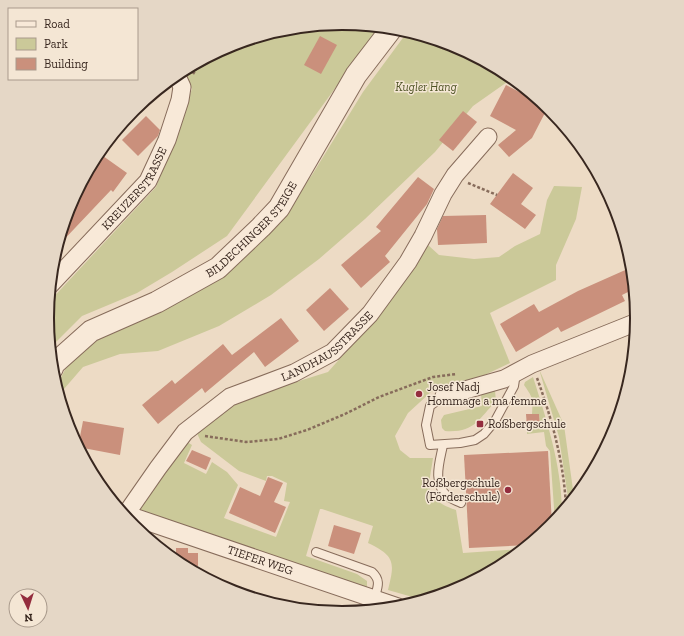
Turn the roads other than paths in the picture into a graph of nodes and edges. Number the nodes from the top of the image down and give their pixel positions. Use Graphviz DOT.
graph roads {
  1 [pos="388,34"];
  2 [pos="179,81"];
  3 [pos="488,137"];
  4 [pos="56,278"];
  5 [pos="630,325"];
  6 [pos="57,361"];
  7 [pos="516,372"];
  8 [pos="444,396"];
  9 [pos="443,444"];
  10 [pos="461,503"];
  11 [pos="127,510"];
  12 [pos="134,517"];
  13 [pos="316,552"];
  14 [pos="374,600"];
  15 [pos="384,603"];
  1 -- 6 [label="street, BILDECHINGER STEIGE"];
  2 -- 4 [label="street, KREUZERSTRASSE"];
  3 -- 11 [label="street, LANDHAUSSTRASSE"];
  5 -- 7 [label="street"];
  7 -- 8 [label="street"];
  7 -- 9 [label="lane"];
  8 -- 9 [label="lane"];
  9 -- 10 [label="lane"];
  12 -- 14 [label="street, TIEFER WEG"];
  13 -- 14 [label="lane"];
  14 -- 15 [label="street, TIEFER WEG"];
}
